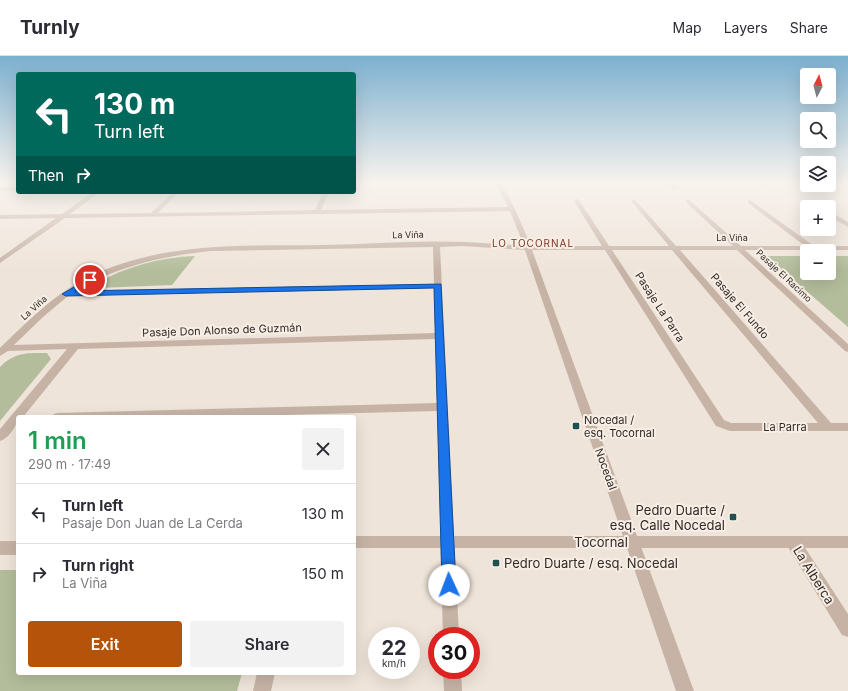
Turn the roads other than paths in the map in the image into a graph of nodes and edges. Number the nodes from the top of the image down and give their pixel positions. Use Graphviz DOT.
graph roads {
  1 [pos="69,212"];
  2 [pos="156,212"];
  3 [pos="317,212"];
  4 [pos="341,212"];
  5 [pos="513,212"];
  6 [pos="584,212"];
  7 [pos="643,212"];
  8 [pos="700,212"];
  9 [pos="763,212"];
  10 [pos="152,215"];
  11 [pos="63,216"];
  12 [pos="0,217"];
  13 [pos="836,217"];
  14 [pos="848,225"];
  15 [pos="436,244"];
  16 [pos="807,244"];
  17 [pos="528,248"];
  18 [pos="607,248"];
  19 [pos="674,248"];
  20 [pos="739,248"];
  21 [pos="800,248"];
  22 [pos="836,248"];
  23 [pos="848,248"];
  24 [pos="0,252"];
  25 [pos="12,252"];
  26 [pos="0,260"];
  27 [pos="438,286"];
  28 [pos="66,294"];
  29 [pos="440,336"];
  30 [pos="75,346"];
  31 [pos="848,349"];
  32 [pos="3,350"];
  33 [pos="442,407"];
  34 [pos="19,415"];
  35 [pos="135,415"];
  36 [pos="16,419"];
  37 [pos="723,425"];
  38 [pos="828,427"];
  39 [pos="848,427"];
  40 [pos="0,437"];
  41 [pos="356,542"];
  42 [pos="448,542"];
  43 [pos="632,542"];
  44 [pos="793,542"];
  45 [pos="848,542"];
  46 [pos="0,548"];
  47 [pos="16,548"];
  48 [pos="451,627"];
  49 [pos="848,629"];
  50 [pos="266,675"];
  51 [pos="452,679"];
  52 [pos="262,691"];
  53 [pos="453,691"];
  54 [pos="685,691"];
  1 -- 11 [label="street"];
  2 -- 10 [label="street"];
  3 -- 4 [label="street"];
  3 -- 10 [label="street"];
  5 -- 17 [label="street, Nocedal"];
  6 -- 18 [label="street, Pasaje La Parra"];
  7 -- 19 [label="street, Pasaje El Fundo"];
  8 -- 20 [label="street, Pasaje El Racimo"];
  9 -- 16 [label="street"];
  10 -- 11 [label="street"];
  11 -- 12 [label="street"];
  11 -- 25 [label="street"];
  13 -- 14 [label="street"];
  15 -- 17 [label="street, La Viña"];
  15 -- 27 [label="street"];
  15 -- 28 [label="street, La Viña"];
  17 -- 18 [label="street, La Viña"];
  17 -- 43 [label="street, Nocedal"];
  18 -- 19 [label="street, La Viña"];
  18 -- 37 [label="street, Pasaje La Parra"];
  19 -- 20 [label="street, La Viña"];
  19 -- 38 [label="street, Pasaje El Fundo"];
  20 -- 21 [label="street, La Viña"];
  20 -- 31 [label="street, Pasaje El Racimo"];
  22 -- 23 [label="street, La Viña"];
  24 -- 25 [label="street"];
  25 -- 26 [label="street"];
  27 -- 28 [label="street"];
  27 -- 29 [label="street"];
  28 -- 32 [label="street, La Viña"];
  29 -- 30 [label="street, Pasaje Don Alonso de Guzmán"];
  29 -- 33 [label="street"];
  30 -- 32 [label="street, Pasaje Don Alonso de Guzmán"];
  30 -- 34 [label="street"];
  33 -- 35 [label="street"];
  33 -- 42 [label="street"];
  36 -- 40 [label="street"];
  37 -- 38 [label="street, La Parra"];
  38 -- 39 [label="street, La Parra"];
  41 -- 42 [label="street, Tocornal"];
  42 -- 43 [label="street, Tocornal"];
  42 -- 48 [label="street"];
  43 -- 44 [label="street, Tocornal"];
  43 -- 54 [label="street, Nocedal"];
  44 -- 45 [label="street, Tocornal"];
  44 -- 49 [label="street, La Alberca"];
  46 -- 47 [label="street"];
  50 -- 52 [label="street"];
  51 -- 53 [label="street"];
}
